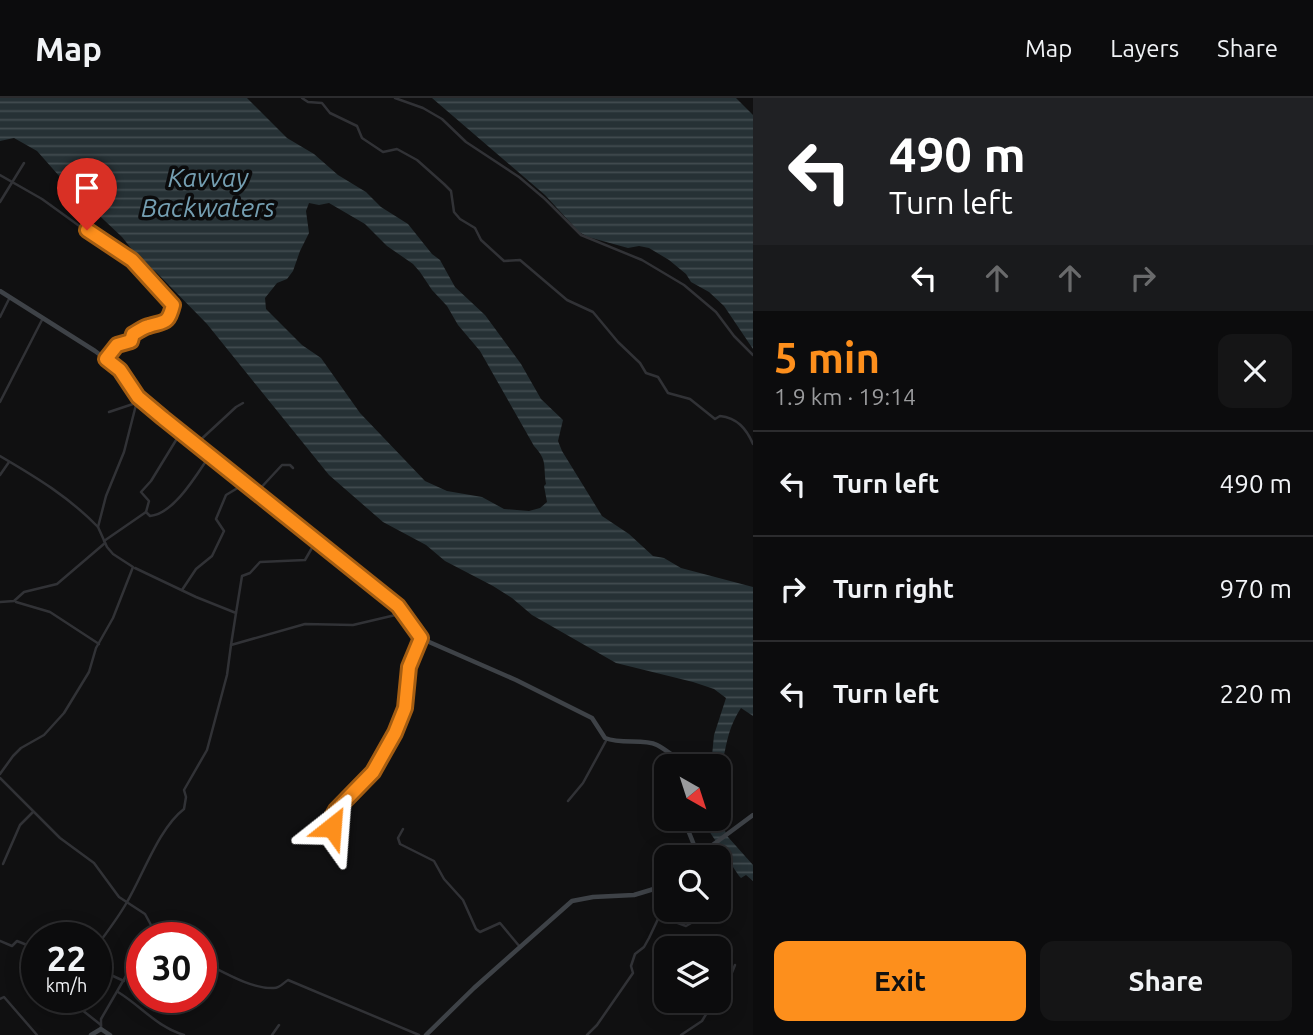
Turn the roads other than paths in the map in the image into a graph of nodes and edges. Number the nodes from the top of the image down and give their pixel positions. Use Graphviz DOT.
graph roads {
  1 [pos="302,98"];
  2 [pos="395,98"];
  3 [pos="24,163"];
  4 [pos="0,175"];
  5 [pos="13,182"];
  6 [pos="0,202"];
  7 [pos="0,291"];
  8 [pos="10,296"];
  9 [pos="0,317"];
  10 [pos="44,317"];
  11 [pos="753,355"];
  12 [pos="106,359"];
  13 [pos="138,397"];
  14 [pos="0,402"];
  15 [pos="136,403"];
  16 [pos="243,403"];
  17 [pos="109,412"];
  18 [pos="181,432"];
  19 [pos="753,443"];
  20 [pos="196,444"];
  21 [pos="210,455"];
  22 [pos="0,456"];
  23 [pos="9,462"];
  24 [pos="293,468"];
  25 [pos="0,475"];
  26 [pos="246,482"];
  27 [pos="257,492"];
  28 [pos="146,512"];
  29 [pos="98,527"];
  30 [pos="316,541"];
  31 [pos="105,542"];
  32 [pos="133,567"];
  33 [pos="182,590"];
  34 [pos="14,601"];
  35 [pos="0,602"];
  36 [pos="404,612"];
  37 [pos="236,613"];
  38 [pos="421,638"];
  39 [pos="99,644"];
  40 [pos="231,645"];
  41 [pos="607,739"];
  42 [pos="668,754"];
  43 [pos="0,776"];
  44 [pos="568,801"];
  45 [pos="33,812"];
  46 [pos="753,815"];
  47 [pos="403,829"];
  48 [pos="341,837"];
  49 [pos="712,845"];
  50 [pos="3,864"];
  51 [pos="654,889"];
  52 [pos="127,903"];
  53 [pos="149,922"];
  54 [pos="656,922"];
  55 [pos="675,922"];
  56 [pos="693,922"];
  57 [pos="112,924"];
  58 [pos="0,941"];
  59 [pos="21,942"];
  60 [pos="520,947"];
  61 [pos="735,965"];
  62 [pos="217,968"];
  63 [pos="731,975"];
  64 [pos="112,976"];
  65 [pos="126,977"];
  66 [pos="124,981"];
  67 [pos="118,992"];
  68 [pos="0,999"];
  69 [pos="85,1013"];
  70 [pos="706,1013"];
  71 [pos="279,1025"];
  72 [pos="101,1027"];
  73 [pos="37,1035"];
  74 [pos="92,1035"];
  75 [pos="110,1035"];
  76 [pos="184,1035"];
  77 [pos="272,1035"];
  78 [pos="419,1035"];
  79 [pos="426,1035"];
  80 [pos="587,1035"];
  81 [pos="681,1035"];
  1 -- 19 [label="street"];
  2 -- 11 [label="street"];
  3 -- 5 [label="street"];
  4 -- 5 [label="street"];
  5 -- 6 [label="street"];
  5 -- 12 [label="street"];
  7 -- 8 [label="main road"];
  8 -- 9 [label="street"];
  8 -- 10 [label="main road"];
  10 -- 12 [label="main road"];
  10 -- 14 [label="street"];
  12 -- 13 [label="main road"];
  13 -- 15 [label="street"];
  13 -- 18 [label="main road"];
  15 -- 17 [label="street"];
  15 -- 29 [label="street"];
  16 -- 20 [label="street"];
  18 -- 20 [label="main road"];
  18 -- 28 [label="street"];
  20 -- 21 [label="main road"];
  21 -- 26 [label="main road"];
  21 -- 28 [label="street"];
  22 -- 23 [label="street"];
  23 -- 25 [label="street"];
  23 -- 29 [label="street"];
  24 -- 27 [label="street"];
  26 -- 27 [label="main road"];
  26 -- 33 [label="street"];
  27 -- 30 [label="main road"];
  28 -- 31 [label="street"];
  29 -- 31 [label="street"];
  30 -- 36 [label="main road"];
  30 -- 37 [label="street"];
  31 -- 32 [label="street"];
  31 -- 34 [label="street"];
  32 -- 33 [label="street"];
  32 -- 39 [label="street"];
  33 -- 37 [label="street"];
  34 -- 35 [label="street"];
  34 -- 39 [label="street"];
  36 -- 38 [label="main road"];
  36 -- 40 [label="street"];
  37 -- 40 [label="street"];
  38 -- 41 [label="main road"];
  38 -- 48 [label="street"];
  39 -- 43 [label="street"];
  40 -- 52 [label="street"];
  41 -- 42 [label="main road"];
  41 -- 44 [label="street"];
  43 -- 45 [label="street"];
  45 -- 50 [label="street"];
  45 -- 52 [label="street"];
  46 -- 49 [label="main road"];
  47 -- 60 [label="street"];
  51 -- 60 [label="main road"];
  52 -- 53 [label="street"];
  52 -- 57 [label="street"];
  54 -- 80 [label="street"];
  55 -- 56 [label="street"];
  58 -- 59 [label="street"];
  60 -- 79 [label="main road"];
  61 -- 63 [label="street"];
  62 -- 78 [label="street"];
  64 -- 66 [label="street"];
  65 -- 66 [label="street"];
  66 -- 67 [label="street"];
  67 -- 72 [label="street"];
  67 -- 76 [label="street"];
  68 -- 73 [label="street"];
  69 -- 72 [label="street"];
  70 -- 81 [label="street"];
  71 -- 77 [label="street"];
  72 -- 74 [label="main road"];
  72 -- 75 [label="main road"];
}
